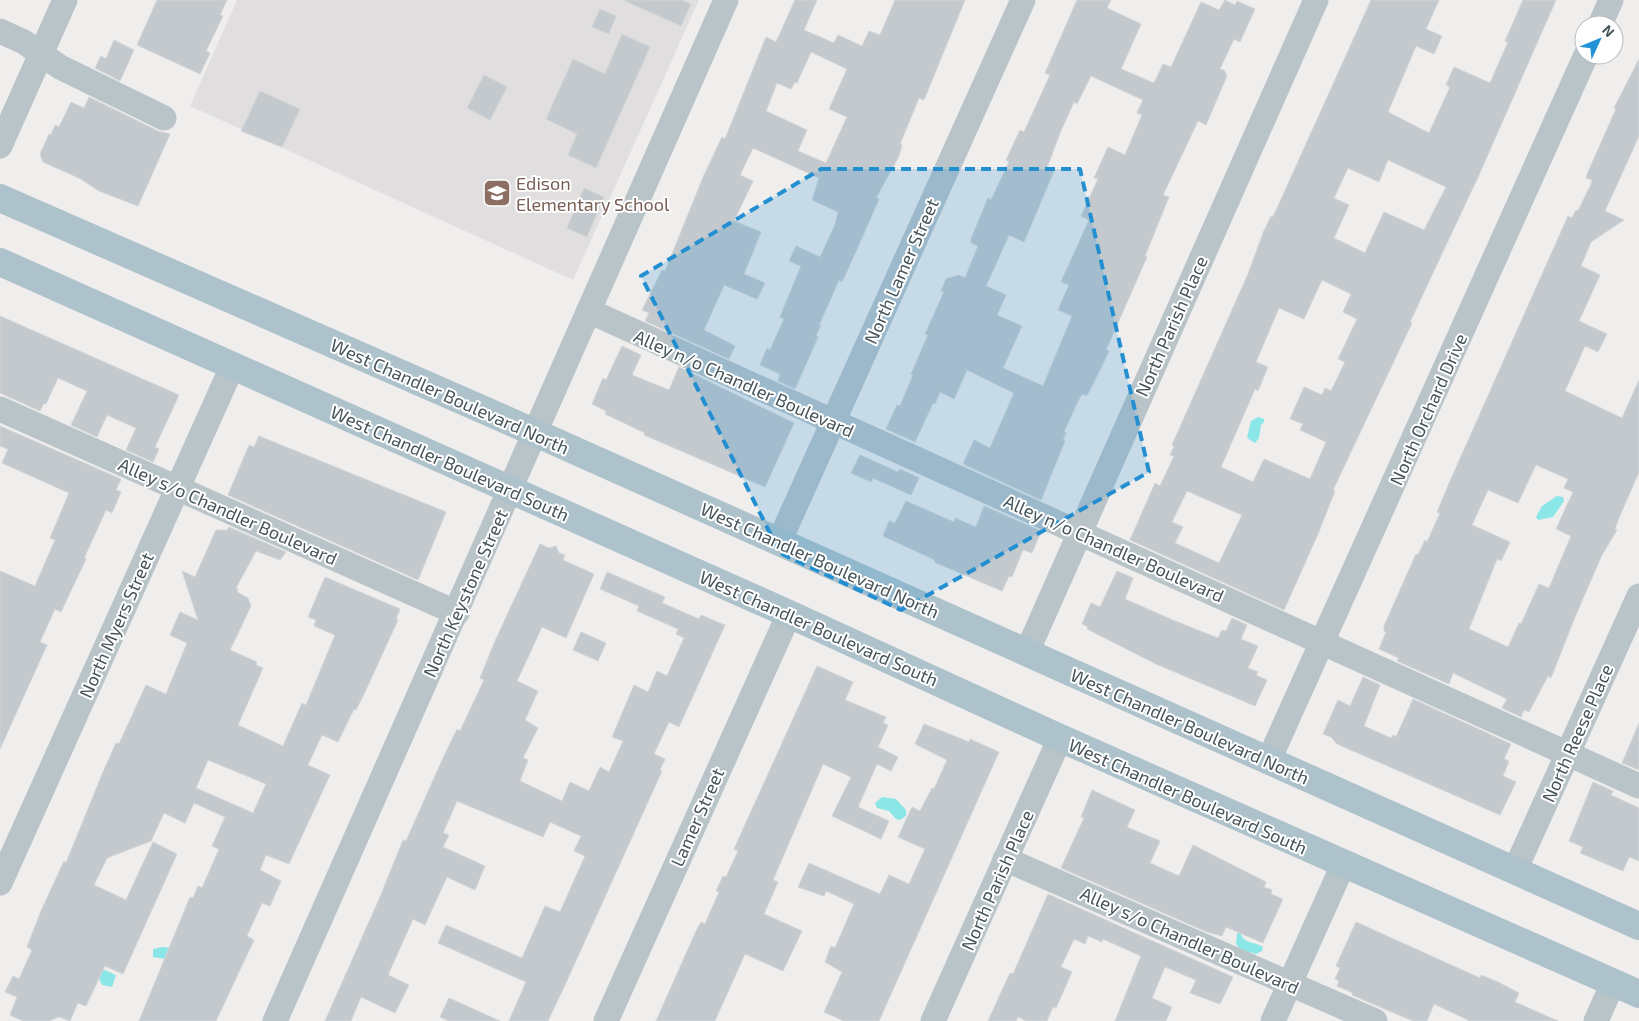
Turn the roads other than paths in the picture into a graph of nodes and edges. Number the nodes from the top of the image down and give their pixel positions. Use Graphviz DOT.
graph roads {
  1 [pos="65,0"];
  2 [pos="726,0"];
  3 [pos="1023,0"];
  4 [pos="1316,0"];
  5 [pos="1611,0"];
  6 [pos="1604,15"];
  7 [pos="0,31"];
  8 [pos="41,54"];
  9 [pos="1581,65"];
  10 [pos="164,118"];
  11 [pos="0,146"];
  12 [pos="0,198"];
  13 [pos="0,262"];
  14 [pos="589,311"];
  15 [pos="232,367"];
  16 [pos="0,409"];
  17 [pos="832,423"];
  18 [pos="535,435"];
  19 [pos="177,488"];
  20 [pos="511,489"];
  21 [pos="1079,532"];
  22 [pos="779,542"];
  23 [pos="1639,596"];
  24 [pos="457,613"];
  25 [pos="789,614"];
  26 [pos="1322,641"];
  27 [pos="1027,652"];
  28 [pos="1060,738"];
  29 [pos="1568,754"];
  30 [pos="1268,762"];
  31 [pos="1639,786"];
  32 [pos="1005,859"];
  33 [pos="1343,865"];
  34 [pos="1515,870"];
  35 [pos="0,882"];
  36 [pos="1639,926"];
  37 [pos="1290,983"];
  38 [pos="1613,983"];
  39 [pos="1639,994"];
  40 [pos="275,1021"];
  41 [pos="606,1021"];
  42 [pos="934,1021"];
  43 [pos="1273,1021"];
  44 [pos="1375,1021"];
  45 [pos="1596,1021"];
  1 -- 8 [label="street"];
  2 -- 14 [label="street, North Keystone Street"];
  3 -- 17 [label="street, North Lamer Street"];
  4 -- 21 [label="street, North Parish Place"];
  5 -- 6 [label="street"];
  7 -- 8 [label="street"];
  8 -- 10 [label="street"];
  8 -- 11 [label="street"];
  9 -- 26 [label="street, North Orchard Drive"];
  12 -- 18 [label="main road, West Chandler Boulevard North"];
  13 -- 15 [label="main road, West Chandler Boulevard South"];
  14 -- 17 [label="street, Alley n/o Chandler Boulevard"];
  14 -- 18 [label="street, North Keystone Street"];
  15 -- 19 [label="street, North Myers Street"];
  15 -- 20 [label="main road, West Chandler Boulevard South"];
  16 -- 19 [label="street, Alley s/o Chandler Boulevard"];
  17 -- 21 [label="street, Alley n/o Chandler Boulevard"];
  17 -- 22 [label="street, North Lamer Street"];
  18 -- 20 [label="street, North Keystone Street"];
  18 -- 22 [label="main road, West Chandler Boulevard North"];
  19 -- 24 [label="street, Alley s/o Chandler Boulevard"];
  19 -- 35 [label="street, North Myers Street"];
  20 -- 24 [label="street, North Keystone Street"];
  20 -- 25 [label="main road, West Chandler Boulevard South"];
  21 -- 26 [label="street, Alley n/o Chandler Boulevard"];
  21 -- 27 [label="street, North Parish Place"];
  22 -- 27 [label="main road, West Chandler Boulevard North"];
  23 -- 29 [label="street, North Reese Place"];
  24 -- 40 [label="street, North Keystone Street"];
  25 -- 28 [label="main road, West Chandler Boulevard South"];
  25 -- 41 [label="street, Lamer Street"];
  26 -- 29 [label="street, Alley n/o Chandler Boulevard"];
  26 -- 30 [label="street, North Orchard Drive"];
  27 -- 30 [label="main road, West Chandler Boulevard North"];
  28 -- 32 [label="street, North Parish Place"];
  28 -- 33 [label="main road, West Chandler Boulevard South"];
  29 -- 31 [label="street, Alley n/o Chandler Boulevard"];
  29 -- 34 [label="street, North Reese Place"];
  30 -- 34 [label="main road, West Chandler Boulevard North"];
  32 -- 37 [label="street, Alley s/o Chandler Boulevard"];
  32 -- 42 [label="street, North Parish Place"];
  33 -- 37 [label="street"];
  33 -- 38 [label="main road, West Chandler Boulevard South"];
  34 -- 36 [label="main road, West Chandler Boulevard North"];
  37 -- 43 [label="street"];
  37 -- 44 [label="street, Alley s/o Chandler Boulevard"];
  38 -- 39 [label="main road, West Chandler Boulevard South"];
  38 -- 45 [label="street"];
}
